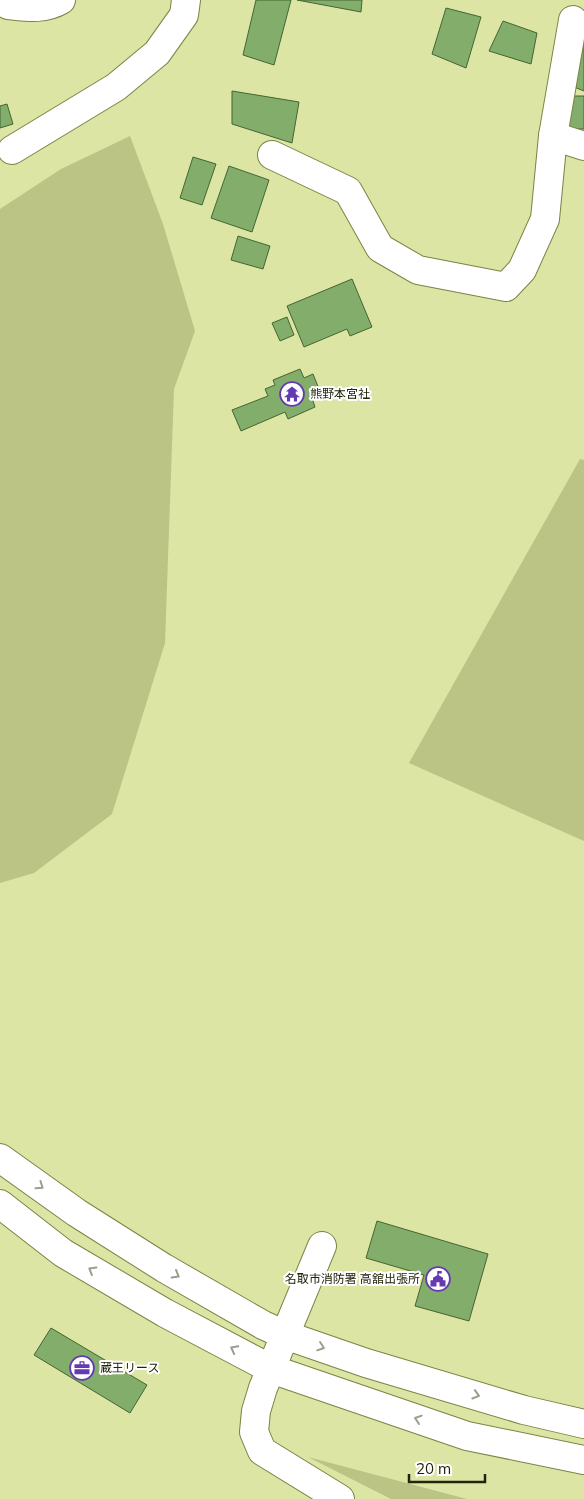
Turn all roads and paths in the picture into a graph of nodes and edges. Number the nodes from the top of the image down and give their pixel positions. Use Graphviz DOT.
graph roads {
  1 [pos="61,0"];
  2 [pos="186,0"];
  3 [pos="8,5"];
  4 [pos="573,20"];
  5 [pos="553,136"];
  6 [pos="584,146"];
  7 [pos="12,150"];
  8 [pos="272,155"];
  9 [pos="0,1158"];
  10 [pos="0,1204"];
  11 [pos="322,1246"];
  12 [pos="285,1334"];
  13 [pos="271,1369"];
  14 [pos="584,1424"];
  15 [pos="584,1460"];
  16 [pos="340,1499"];
  1 -- 3 [label="street"];
  2 -- 7 [label="street"];
  4 -- 5 [label="street"];
  5 -- 6 [label="street"];
  5 -- 8 [label="street"];
  9 -- 12 [label="street, one-way"];
  13 -- 10 [label="street, one-way"];
  11 -- 12 [label="street"];
  12 -- 13 [label="street"];
  12 -- 14 [label="street, one-way"];
  15 -- 13 [label="street, one-way"];
  13 -- 16 [label="street"];
}
